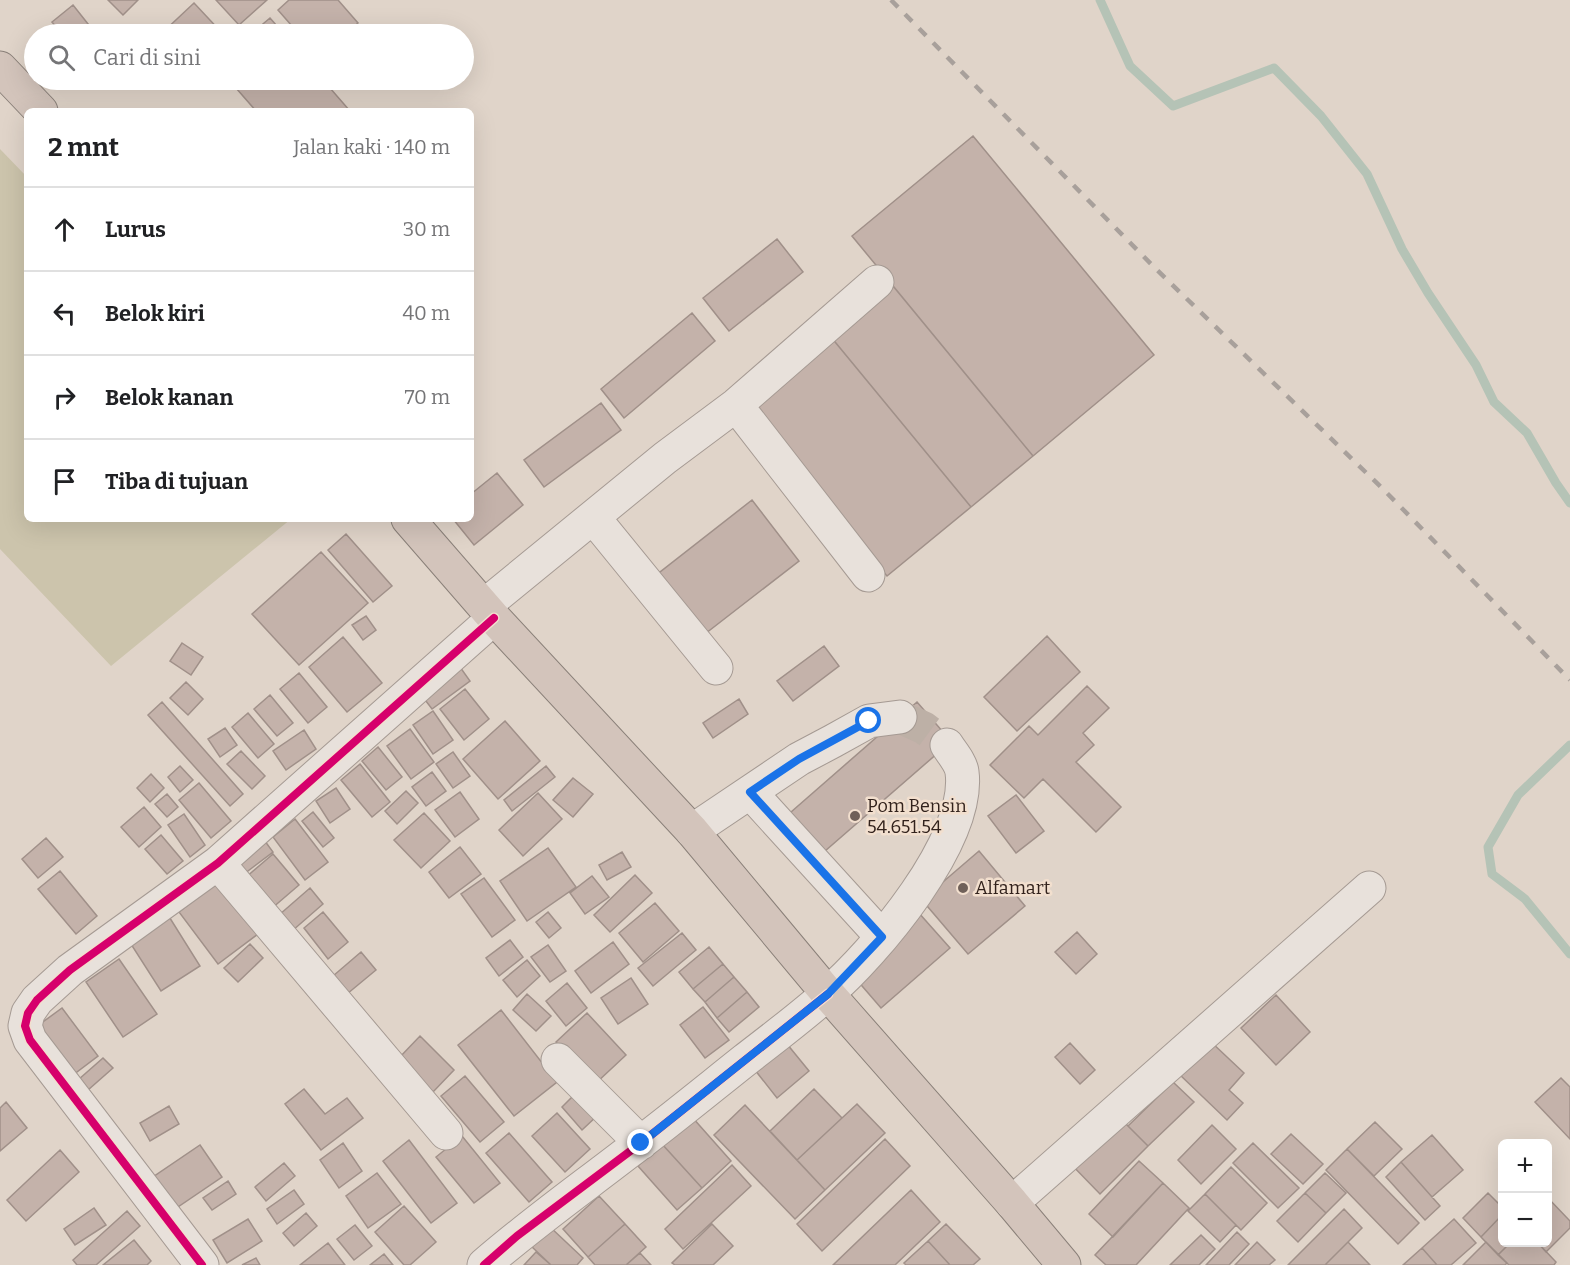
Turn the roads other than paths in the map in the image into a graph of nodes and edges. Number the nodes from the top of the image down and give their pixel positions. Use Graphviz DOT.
graph roads {
  1 [pos="0,68"];
  2 [pos="38,108"];
  3 [pos="877,282"];
  4 [pos="736,405"];
  5 [pos="593,517"];
  6 [pos="411,522"];
  7 [pos="868,575"];
  8 [pos="489,612"];
  9 [pos="716,668"];
  10 [pos="900,717"];
  11 [pos="947,745"];
  12 [pos="750,792"];
  13 [pos="692,831"];
  14 [pos="218,863"];
  15 [pos="1369,888"];
  16 [pos="882,937"];
  17 [pos="828,994"];
  18 [pos="558,1060"];
  19 [pos="446,1132"];
  20 [pos="641,1143"];
  21 [pos="1012,1203"];
  22 [pos="202,1265"];
  23 [pos="484,1265"];
  24 [pos="1064,1265"];
  1 -- 2 [label="highway"];
  3 -- 4 [label="street"];
  4 -- 5 [label="street"];
  4 -- 7 [label="street"];
  5 -- 8 [label="street"];
  5 -- 9 [label="street"];
  6 -- 8 [label="highway"];
  8 -- 13 [label="highway"];
  8 -- 14 [label="street"];
  10 -- 12 [label="street"];
  11 -- 16 [label="street"];
  12 -- 13 [label="street"];
  12 -- 16 [label="street"];
  13 -- 17 [label="highway"];
  14 -- 19 [label="street"];
  14 -- 22 [label="street"];
  15 -- 21 [label="street"];
  16 -- 17 [label="street"];
  17 -- 20 [label="street"];
  17 -- 21 [label="highway"];
  18 -- 20 [label="street"];
  20 -- 23 [label="street"];
  21 -- 24 [label="highway"];
}
